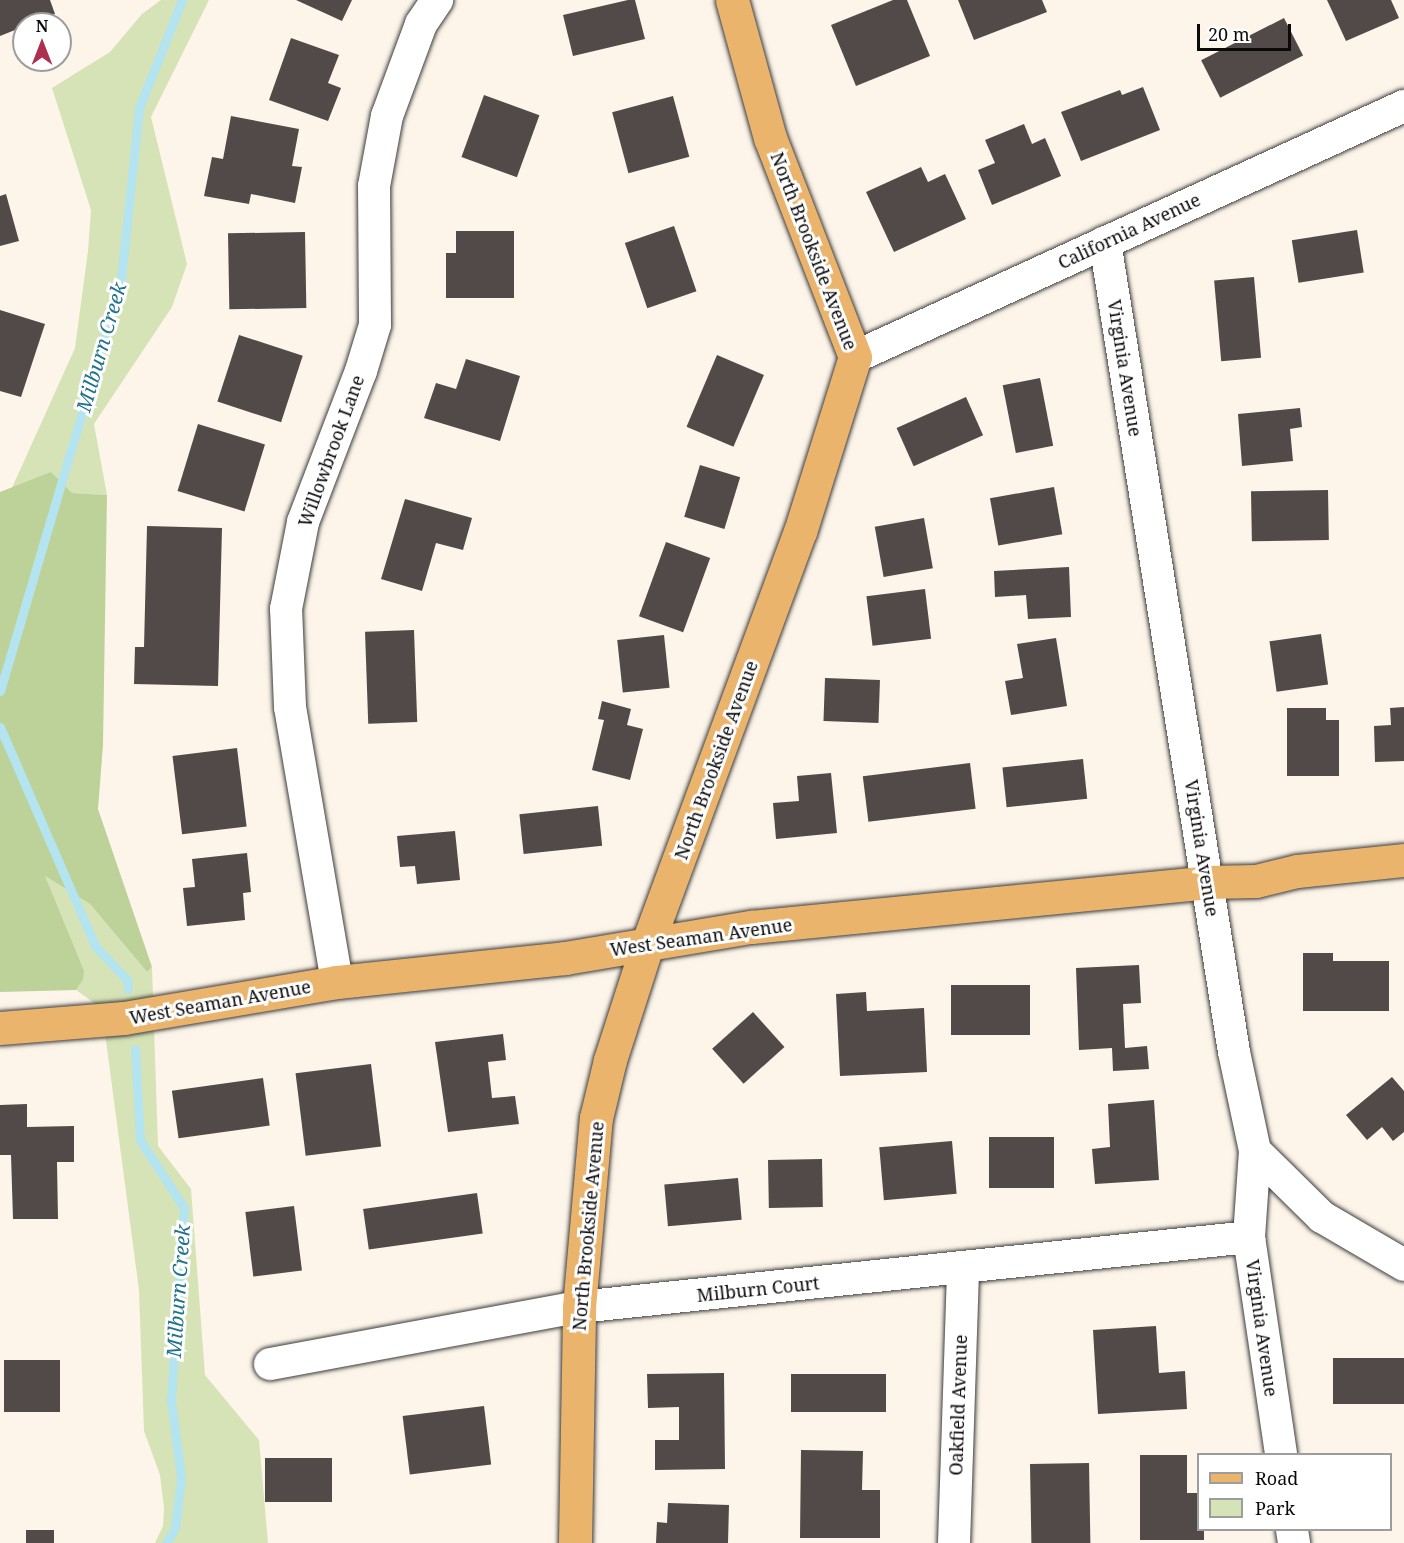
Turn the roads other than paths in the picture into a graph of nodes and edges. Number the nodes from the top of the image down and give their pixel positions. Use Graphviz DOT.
graph roads {
  1 [pos="437,0"];
  2 [pos="732,0"];
  3 [pos="1404,106"];
  4 [pos="1105,242"];
  5 [pos="855,357"];
  6 [pos="1404,860"];
  7 [pos="1208,882"];
  8 [pos="648,942"];
  9 [pos="337,982"];
  10 [pos="0,1028"];
  11 [pos="1255,1151"];
  12 [pos="1249,1237"];
  13 [pos="1404,1265"];
  14 [pos="963,1268"];
  15 [pos="579,1307"];
  16 [pos="270,1364"];
  17 [pos="1281,1453"];
  18 [pos="575,1543"];
  19 [pos="954,1543"];
  1 -- 9 [label="street, Willowbrook Lane"];
  2 -- 5 [label="main road, North Brookside Avenue"];
  3 -- 4 [label="street, California Avenue"];
  4 -- 5 [label="street, California Avenue"];
  4 -- 7 [label="street, Virginia Avenue"];
  5 -- 8 [label="main road, North Brookside Avenue"];
  6 -- 7 [label="main road, West Seaman Avenue"];
  7 -- 8 [label="main road, West Seaman Avenue"];
  7 -- 11 [label="street, Virginia Avenue"];
  8 -- 9 [label="main road, West Seaman Avenue"];
  8 -- 15 [label="main road, North Brookside Avenue"];
  9 -- 10 [label="main road, West Seaman Avenue"];
  11 -- 12 [label="street, Virginia Avenue"];
  11 -- 13 [label="street"];
  12 -- 14 [label="street, Milburn Court"];
  12 -- 17 [label="street, Virginia Avenue"];
  14 -- 15 [label="street, Milburn Court"];
  14 -- 19 [label="street, Oakfield Avenue"];
  15 -- 16 [label="street, Milburn Court"];
  15 -- 18 [label="main road, North Brookside Avenue"];
}
